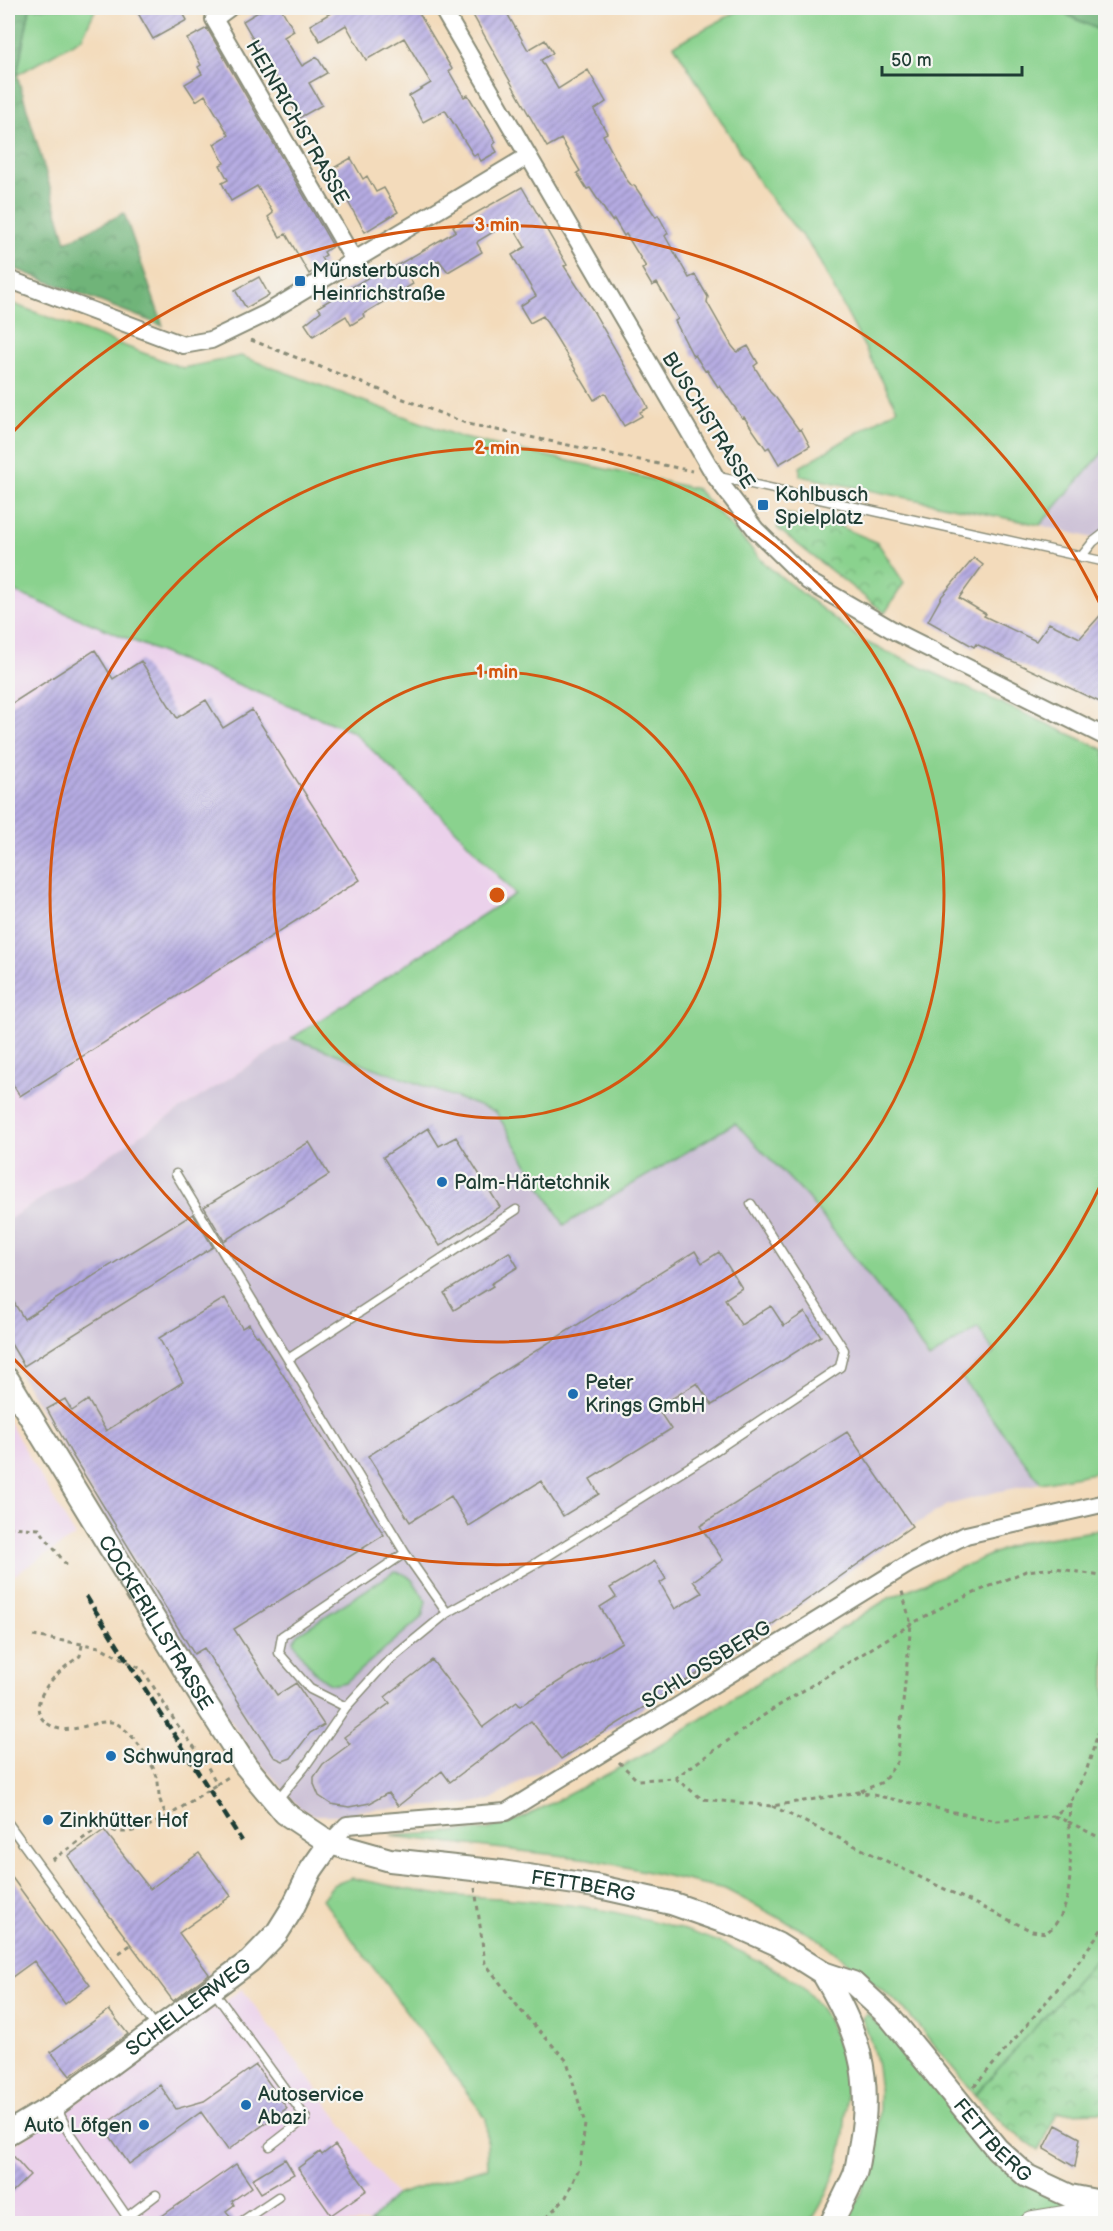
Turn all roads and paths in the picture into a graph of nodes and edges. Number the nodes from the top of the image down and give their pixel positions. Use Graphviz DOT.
graph roads {
  1 [pos="229,8"];
  2 [pos="442,8"];
  3 [pos="210,13"];
  4 [pos="528,156"];
  5 [pos="355,262"];
  6 [pos="8,279"];
  7 [pos="231,332"];
  8 [pos="716,477"];
  9 [pos="1106,532"];
  10 [pos="1081,557"];
  11 [pos="1106,562"];
  12 [pos="1106,737"];
  13 [pos="176,1174"];
  14 [pos="751,1204"];
  15 [pos="516,1210"];
  16 [pos="288,1359"];
  17 [pos="8,1380"];
  18 [pos="1106,1503"];
  19 [pos="8,1527"];
  20 [pos="405,1553"];
  21 [pos="68,1567"];
  22 [pos="897,1572"];
  23 [pos="1106,1577"];
  24 [pos="447,1613"];
  25 [pos="911,1624"];
  26 [pos="33,1636"];
  27 [pos="82,1645"];
  28 [pos="345,1707"];
  29 [pos="1106,1708"];
  30 [pos="607,1750"];
  31 [pos="246,1766"];
  32 [pos="675,1778"];
  33 [pos="217,1784"];
  34 [pos="859,1792"];
  35 [pos="274,1802"];
  36 [pos="1070,1803"];
  37 [pos="771,1806"];
  38 [pos="1054,1815"];
  39 [pos="167,1817"];
  40 [pos="8,1822"];
  41 [pos="1069,1822"];
  42 [pos="1106,1841"];
  43 [pos="330,1843"];
  44 [pos="40,1868"];
  45 [pos="472,1869"];
  46 [pos="1106,1923"];
  47 [pos="823,1973"];
  48 [pos="212,1989"];
  49 [pos="157,2028"];
  50 [pos="960,2102"];
  51 [pos="55,2105"];
  52 [pos="8,2133"];
  53 [pos="270,2146"];
  54 [pos="156,2195"];
  55 [pos="278,2197"];
  56 [pos="1106,2203"];
  57 [pos="1106,2212"];
  58 [pos="130,2220"];
  59 [pos="238,2223"];
  60 [pos="540,2223"];
  61 [pos="831,2223"];
  62 [pos="1033,2223"];
  1 -- 3 [label="street, HEINRICHSTRASSE"];
  2 -- 4 [label="street, BUSCHSTRASSE"];
  3 -- 5 [label="street, HEINRICHSTRASSE"];
  4 -- 5 [label="street"];
  4 -- 8 [label="street, BUSCHSTRASSE"];
  5 -- 7 [label="street"];
  6 -- 7 [label="street"];
  7 -- 8 [label="path"];
  8 -- 10 [label="lane"];
  8 -- 12 [label="street, BUSCHSTRASSE"];
  9 -- 10 [label="lane"];
  10 -- 11 [label="lane"];
  13 -- 16 [label="lane"];
  14 -- 24 [label="lane"];
  15 -- 16 [label="lane"];
  16 -- 20 [label="lane"];
  17 -- 31 [label="main road, COCKERILLSTRASSE"];
  18 -- 22 [label="street, SCHLOSSBERG"];
  19 -- 21 [label="path"];
  20 -- 24 [label="lane"];
  20 -- 28 [label="lane"];
  22 -- 25 [label="path"];
  22 -- 30 [label="street, SCHLOSSBERG"];
  23 -- 25 [label="path"];
  24 -- 28 [label="lane"];
  25 -- 32 [label="path"];
  25 -- 34 [label="path"];
  26 -- 27 [label="path"];
  27 -- 33 [label="path"];
  27 -- 39 [label="path"];
  28 -- 35 [label="lane"];
  29 -- 36 [label="path"];
  30 -- 32 [label="path"];
  30 -- 43 [label="street, SCHLOSSBERG"];
  31 -- 33 [label="path"];
  31 -- 35 [label="main road, COCKERILLSTRASSE"];
  32 -- 37 [label="path"];
  33 -- 39 [label="path"];
  34 -- 37 [label="path"];
  34 -- 38 [label="path"];
  35 -- 43 [label="main road, COCKERILLSTRASSE"];
  36 -- 38 [label="path"];
  36 -- 41 [label="path"];
  37 -- 41 [label="path"];
  38 -- 41 [label="path"];
  39 -- 44 [label="path"];
  40 -- 44 [label="lane"];
  41 -- 42 [label="path"];
  43 -- 45 [label="main road, FETTBERG"];
  43 -- 48 [label="main road, SCHELLERWEG"];
  44 -- 49 [label="lane"];
  45 -- 47 [label="main road, FETTBERG"];
  45 -- 60 [label="path"];
  46 -- 50 [label="path"];
  47 -- 50 [label="main road, FETTBERG"];
  47 -- 61 [label="main road, FETTBERG"];
  48 -- 49 [label="main road, SCHELLERWEG"];
  48 -- 53 [label="lane"];
  49 -- 51 [label="main road, SCHELLERWEG"];
  50 -- 56 [label="main road, FETTBERG"];
  51 -- 52 [label="main road, SCHELLERWEG"];
  51 -- 58 [label="lane"];
  54 -- 58 [label="lane"];
  55 -- 59 [label="lane"];
  57 -- 62 [label="main road"];
}
